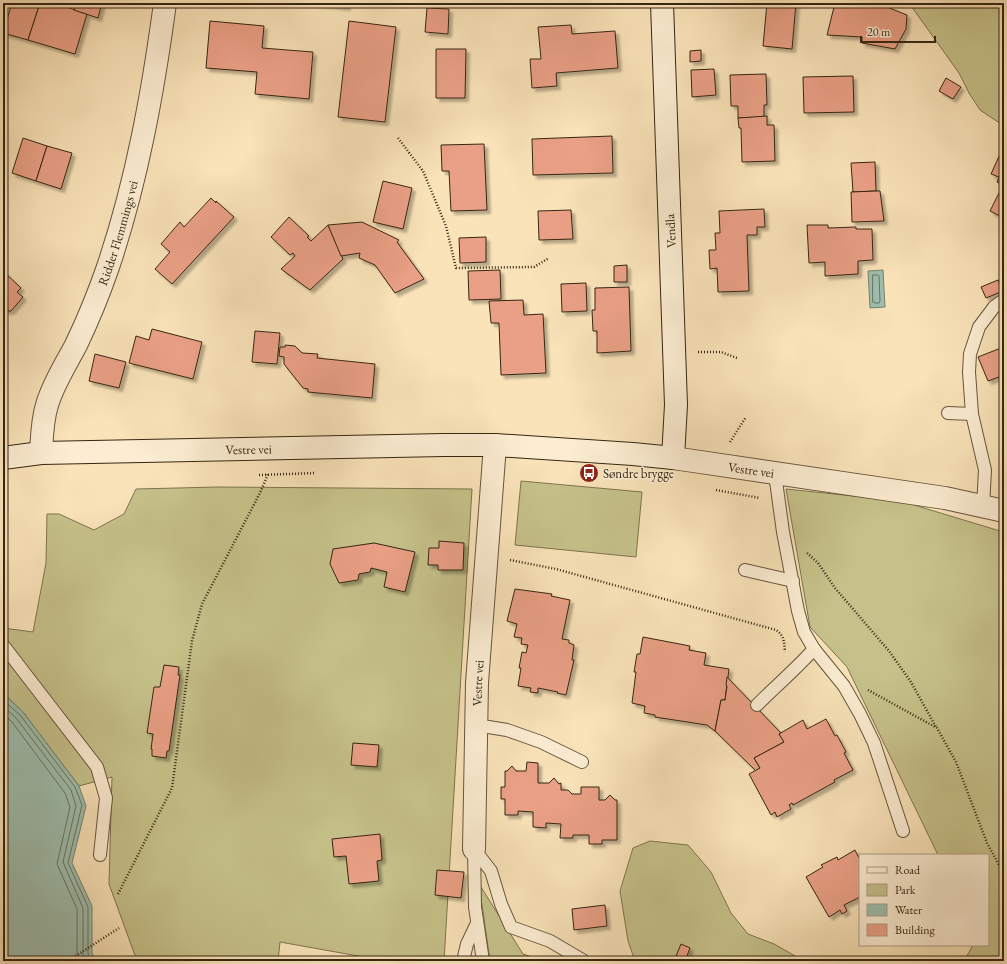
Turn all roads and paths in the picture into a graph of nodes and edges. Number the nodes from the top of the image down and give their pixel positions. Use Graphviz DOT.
graph roads {
  1 [pos="165,3"];
  2 [pos="662,3"];
  3 [pos="398,138"];
  4 [pos="549,258"];
  5 [pos="1004,300"];
  6 [pos="691,352"];
  7 [pos="737,358"];
  8 [pos="948,413"];
  9 [pos="972,414"];
  10 [pos="746,417"];
  11 [pos="495,445"];
  12 [pos="727,446"];
  13 [pos="41,453"];
  14 [pos="3,458"];
  15 [pos="673,458"];
  16 [pos="268,474"];
  17 [pos="775,474"];
  18 [pos="711,490"];
  19 [pos="778,501"];
  20 [pos="983,507"];
  21 [pos="1004,511"];
  22 [pos="783,532"];
  23 [pos="486,555"];
  24 [pos="745,570"];
  25 [pos="793,581"];
  26 [pos="3,644"];
  27 [pos="814,649"];
  28 [pos="799,665"];
  29 [pos="844,686"];
  30 [pos="757,705"];
  31 [pos="476,724"];
  32 [pos="937,728"];
  33 [pos="582,762"];
  34 [pos="903,831"];
  35 [pos="474,849"];
  36 [pos="100,855"];
  37 [pos="1004,874"];
  38 [pos="118,894"];
  39 [pos="477,923"];
  40 [pos="119,928"];
  41 [pos="68,961"];
  42 [pos="463,961"];
  43 [pos="483,961"];
  44 [pos="584,961"];
  1 -- 13 [label="street, Ridder Flemmings vei"];
  2 -- 15 [label="street, Vendla"];
  3 -- 4 [label="path"];
  5 -- 9 [label="lane"];
  6 -- 7 [label="path"];
  8 -- 9 [label="lane"];
  9 -- 20 [label="lane"];
  10 -- 12 [label="path"];
  11 -- 13 [label="street, Vestre vei"];
  11 -- 15 [label="street, Vestre vei"];
  11 -- 23 [label="street, Vestre vei"];
  13 -- 14 [label="street, Vestre vei"];
  15 -- 17 [label="street, Vestre vei"];
  16 -- 38 [label="path"];
  17 -- 19 [label="lane"];
  17 -- 20 [label="street, Vestre vei"];
  18 -- 19 [label="path"];
  19 -- 22 [label="lane"];
  20 -- 21 [label="street, Vestre vei"];
  22 -- 25 [label="lane"];
  22 -- 32 [label="path"];
  23 -- 28 [label="path"];
  23 -- 31 [label="street, Vestre vei"];
  24 -- 25 [label="lane"];
  25 -- 27 [label="lane"];
  26 -- 36 [label="lane"];
  27 -- 28 [label="lane"];
  27 -- 29 [label="lane"];
  28 -- 30 [label="lane"];
  29 -- 32 [label="path"];
  29 -- 34 [label="lane"];
  31 -- 33 [label="lane"];
  31 -- 35 [label="street, Vestre vei"];
  32 -- 37 [label="path"];
  35 -- 39 [label="lane"];
  35 -- 44 [label="lane"];
  39 -- 42 [label="lane"];
  39 -- 43 [label="lane"];
  40 -- 41 [label="path"];
}
